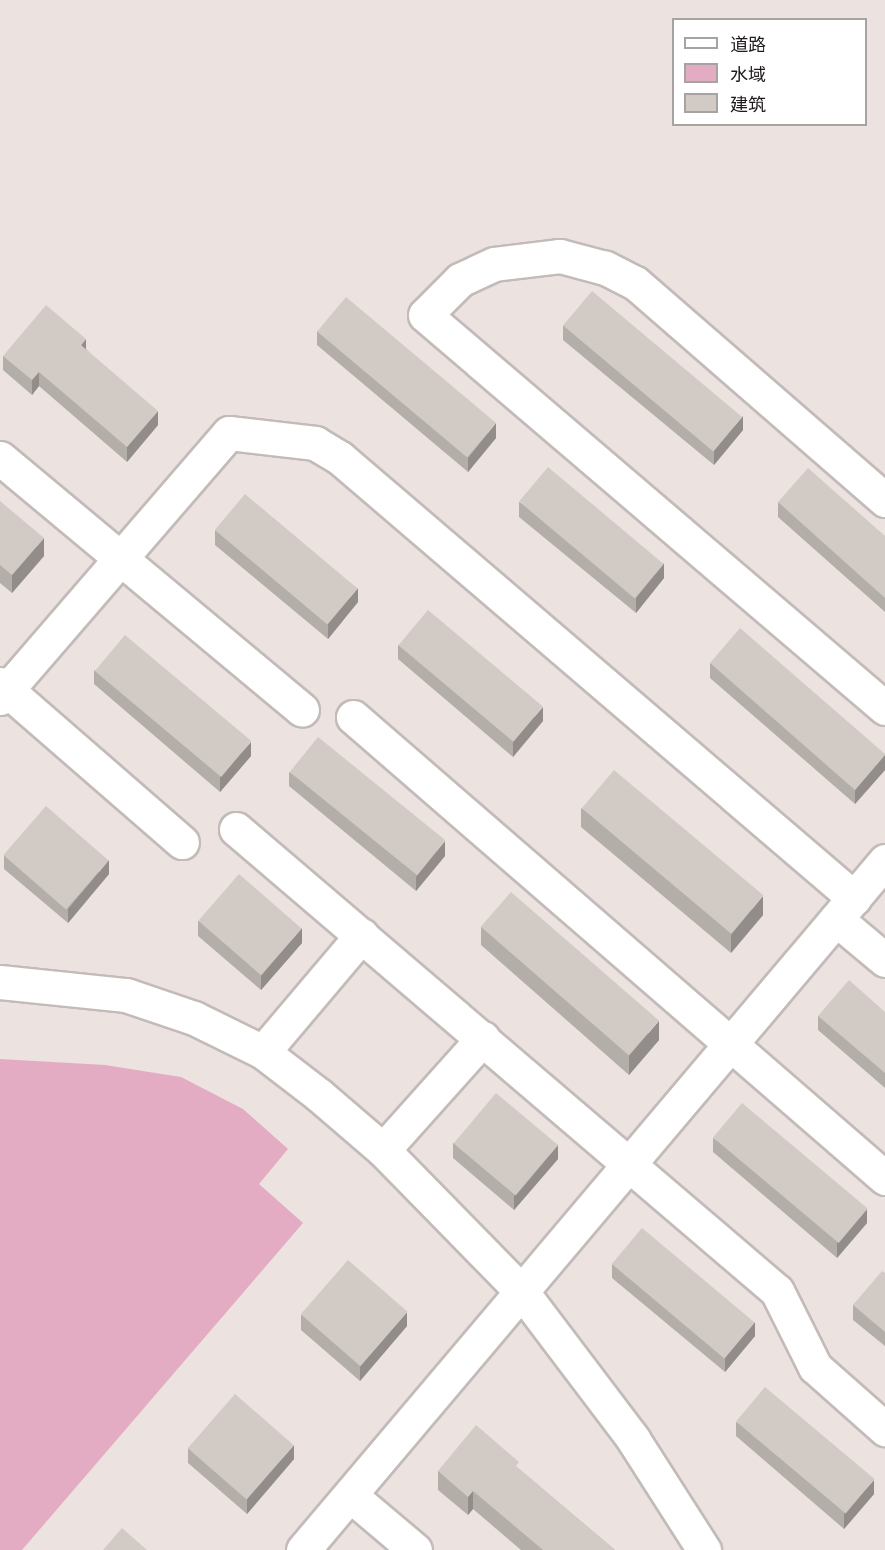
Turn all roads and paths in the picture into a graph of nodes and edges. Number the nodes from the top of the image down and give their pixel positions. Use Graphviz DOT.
graph roads {
  1 [pos="0,458"];
  2 [pos="885,500"];
  3 [pos="120,558"];
  4 [pos="2,691"];
  5 [pos="885,708"];
  6 [pos="302,710"];
  7 [pos="353,717"];
  8 [pos="236,829"];
  9 [pos="182,842"];
  10 [pos="885,861"];
  11 [pos="845,908"];
  12 [pos="362,935"];
  13 [pos="885,960"];
  14 [pos="0,982"];
  15 [pos="483,1038"];
  16 [pos="731,1043"];
  17 [pos="262,1052"];
  18 [pos="383,1150"];
  19 [pos="630,1163"];
  20 [pos="885,1178"];
  21 [pos="522,1292"];
  22 [pos="885,1429"];
  23 [pos="350,1495"];
  24 [pos="303,1550"];
  25 [pos="415,1550"];
  26 [pos="704,1550"];
  1 -- 3 [label="lane"];
  2 -- 5 [label="lane"];
  3 -- 4 [label="lane"];
  3 -- 6 [label="lane"];
  3 -- 11 [label="lane"];
  4 -- 9 [label="lane"];
  7 -- 16 [label="lane"];
  8 -- 12 [label="lane"];
  10 -- 11 [label="lane"];
  11 -- 13 [label="lane"];
  11 -- 16 [label="lane"];
  12 -- 15 [label="lane"];
  12 -- 17 [label="lane"];
  14 -- 17 [label="lane"];
  15 -- 18 [label="lane"];
  15 -- 19 [label="lane"];
  16 -- 19 [label="lane"];
  16 -- 20 [label="lane"];
  17 -- 18 [label="lane"];
  18 -- 21 [label="lane"];
  19 -- 21 [label="lane"];
  19 -- 22 [label="lane"];
  21 -- 23 [label="lane"];
  21 -- 26 [label="lane"];
  23 -- 24 [label="lane"];
  23 -- 25 [label="lane"];
}
